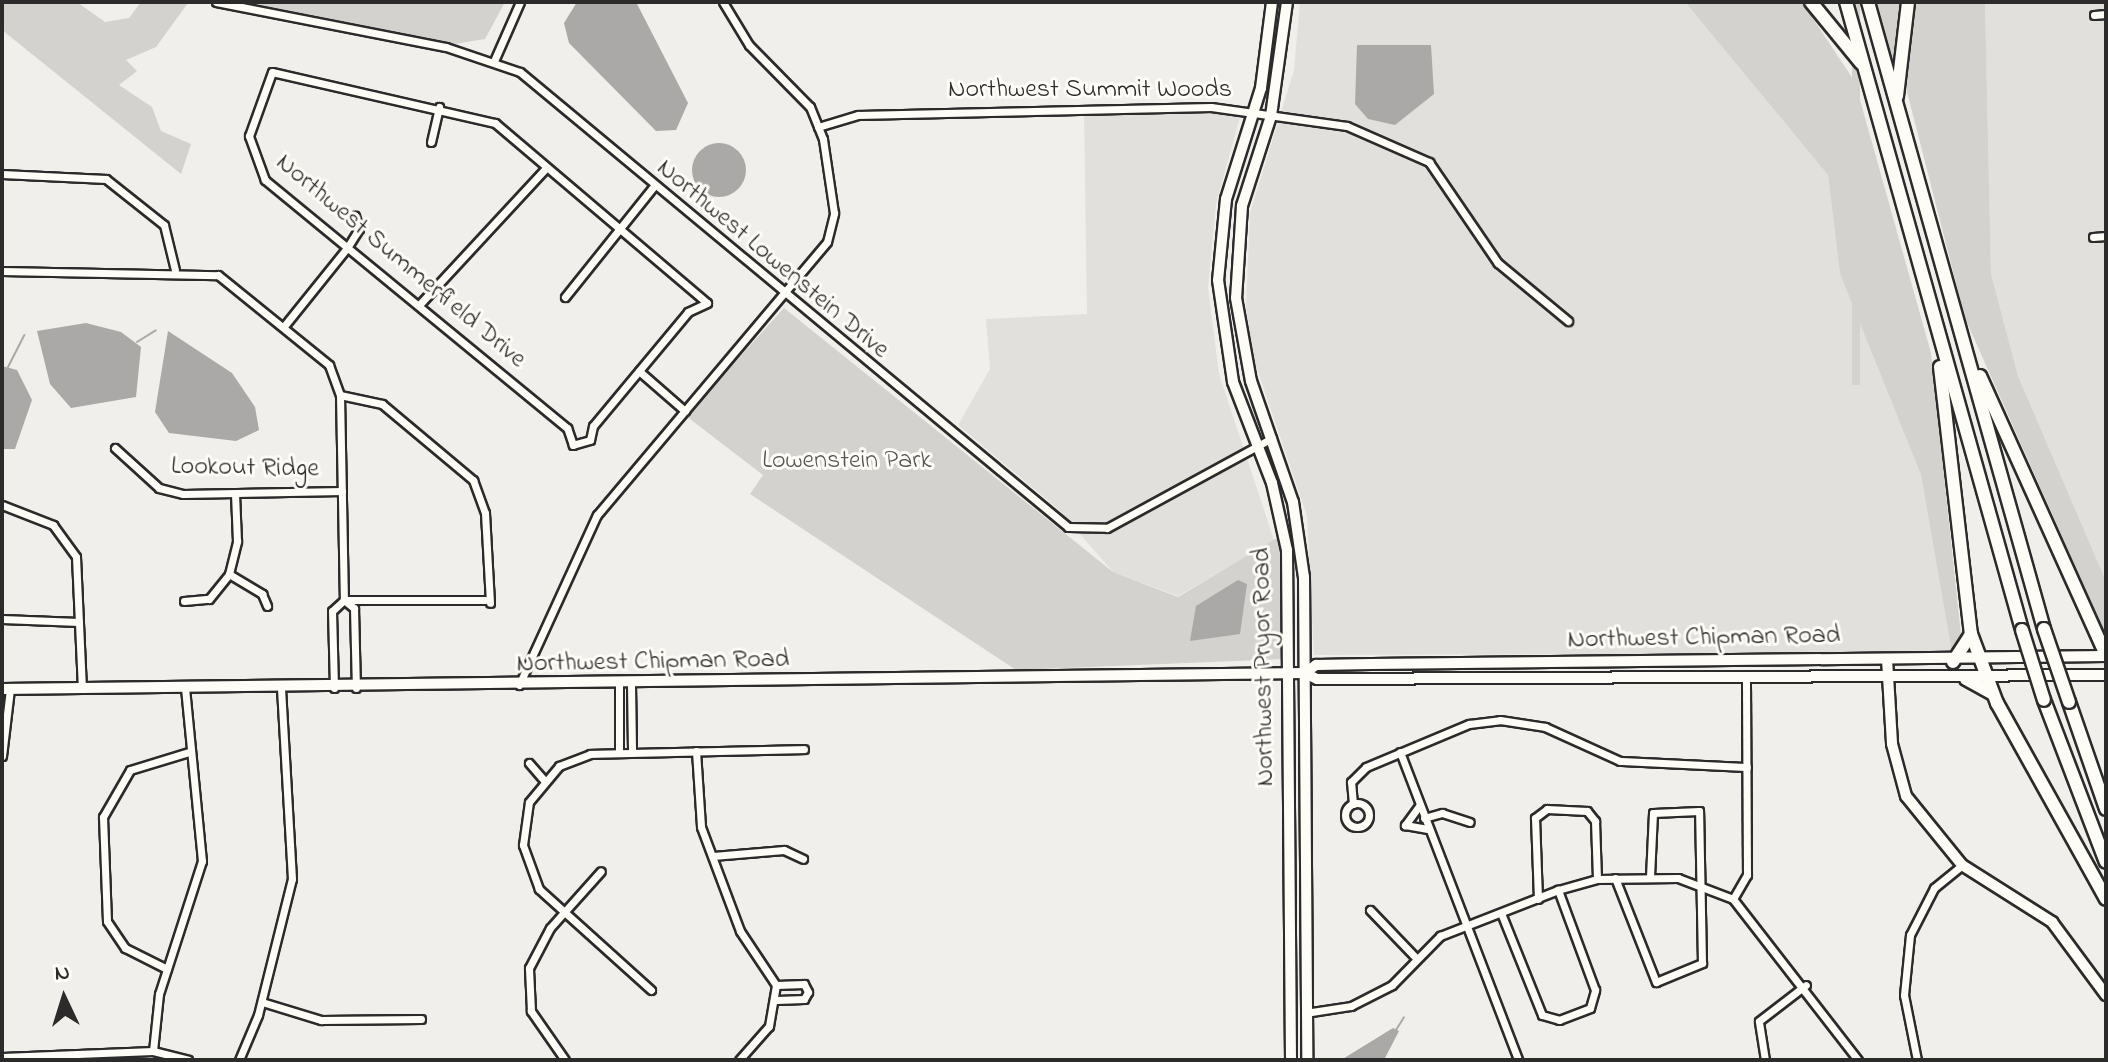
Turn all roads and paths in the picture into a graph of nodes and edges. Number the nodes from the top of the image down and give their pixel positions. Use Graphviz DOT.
graph roads {
  1 [pos="216,2"];
  2 [pos="520,2"];
  3 [pos="723,2"];
  4 [pos="1272,2"];
  5 [pos="1287,2"];
  6 [pos="1811,2"];
  7 [pos="1846,2"];
  8 [pos="1868,2"];
  9 [pos="1908,2"];
  10 [pos="2106,14"];
  11 [pos="2094,15"];
  12 [pos="494,61"];
  13 [pos="1865,69"];
  14 [pos="439,107"];
  15 [pos="1897,107"];
  16 [pos="1253,111"];
  17 [pos="1271,116"];
  18 [pos="818,127"];
  19 [pos="431,142"];
  20 [pos="545,169"];
  21 [pos="2,174"];
  22 [pos="653,187"];
  23 [pos="355,216"];
  24 [pos="618,233"];
  25 [pos="2106,236"];
  26 [pos="2093,237"];
  27 [pos="347,248"];
  28 [pos="175,270"];
  29 [pos="2,271"];
  30 [pos="565,297"];
  31 [pos="782,297"];
  32 [pos="419,305"];
  33 [pos="1934,320"];
  34 [pos="1568,321"];
  35 [pos="285,325"];
  36 [pos="1968,352"];
  37 [pos="639,371"];
  38 [pos="340,395"];
  39 [pos="685,411"];
  40 [pos="1272,438"];
  41 [pos="1256,444"];
  42 [pos="115,448"];
  43 [pos="342,491"];
  44 [pos="235,494"];
  45 [pos="2,505"];
  46 [pos="229,574"];
  47 [pos="344,600"];
  48 [pos="184,601"];
  49 [pos="267,606"];
  50 [pos="2,619"];
  51 [pos="79,622"];
  52 [pos="1971,634"];
  53 [pos="2104,640"];
  54 [pos="2106,656"];
  55 [pos="1887,659"];
  56 [pos="1980,660"];
  57 [pos="1771,661"];
  58 [pos="1953,662"];
  59 [pos="1475,663"];
  60 [pos="1305,673"];
  61 [pos="1291,674"];
  62 [pos="2106,675"];
  63 [pos="1746,676"];
  64 [pos="1888,676"];
  65 [pos="1447,677"];
  66 [pos="1987,678"];
  67 [pos="1966,679"];
  68 [pos="625,685"];
  69 [pos="518,687"];
  70 [pos="82,688"];
  71 [pos="185,688"];
  72 [pos="356,688"];
  73 [pos="6,689"];
  74 [pos="281,689"];
  75 [pos="334,689"];
  76 [pos="1994,696"];
  77 [pos="804,749"];
  78 [pos="619,751"];
  79 [pos="632,751"];
  80 [pos="696,751"];
  81 [pos="189,752"];
  82 [pos="1400,752"];
  83 [pos="2,756"];
  84 [pos="529,763"];
  85 [pos="1747,767"];
  86 [pos="544,780"];
  87 [pos="1353,804"];
  88 [pos="1419,806"];
  89 [pos="2106,809"];
  90 [pos="1424,818"];
  91 [pos="1470,822"];
  92 [pos="1428,829"];
  93 [pos="713,856"];
  94 [pos="803,859"];
  95 [pos="2106,862"];
  96 [pos="1962,865"];
  97 [pos="601,871"];
  98 [pos="1650,877"];
  99 [pos="1615,878"];
  100 [pos="1597,879"];
  101 [pos="1705,883"];
  102 [pos="1558,890"];
  103 [pos="1538,899"];
  104 [pos="1733,899"];
  105 [pos="2106,899"];
  106 [pos="1370,910"];
  107 [pos="1501,913"];
  108 [pos="563,914"];
  109 [pos="1466,926"];
  110 [pos="1290,929"];
  111 [pos="1416,958"];
  112 [pos="167,969"];
  113 [pos="1305,979"];
  114 [pos="776,985"];
  115 [pos="1806,985"];
  116 [pos="651,990"];
  117 [pos="2106,995"];
  118 [pos="777,1000"];
  119 [pos="262,1002"];
  120 [pos="1305,1013"];
  121 [pos="421,1019"];
  122 [pos="67,1051"];
  123 [pos="153,1051"];
  124 [pos="3,1054"];
  125 [pos="67,1060"];
  126 [pos="188,1060"];
  127 [pos="239,1060"];
  128 [pos="565,1060"];
  129 [pos="739,1060"];
  130 [pos="1291,1060"];
  131 [pos="1307,1060"];
  132 [pos="1518,1060"];
  133 [pos="1765,1060"];
  134 [pos="1858,1060"];
  135 [pos="1917,1060"];
  1 -- 12 [label="street, Northwest Lowenstein Drive"];
  2 -- 12 [label="street"];
  3 -- 18 [label="street"];
  4 -- 16 [label="main road, Northwest Pryor Road"];
  5 -- 17 [label="main road, Northwest Pryor Road"];
  6 -- 13 [label="highway"];
  7 -- 13 [label="highway"];
  8 -- 15 [label="highway"];
  9 -- 15 [label="highway"];
  10 -- 11 [label="street"];
  12 -- 22 [label="street, Northwest Lowenstein Drive"];
  13 -- 33 [label="highway"];
  14 -- 19 [label="street"];
  14 -- 20 [label="street, Northwest Summerfield Drive"];
  14 -- 27 [label="street, Northwest Summerfield Drive"];
  15 -- 36 [label="highway"];
  16 -- 17 [label="street, Northwest Summit Woods"];
  16 -- 18 [label="street, Northwest Summit Woods"];
  16 -- 41 [label="main road, Northwest Pryor Road"];
  17 -- 34 [label="street, Northwest Summit Woods"];
  17 -- 40 [label="main road, Northwest Pryor Road"];
  18 -- 31 [label="street"];
  20 -- 24 [label="street, Northwest Summerfield Drive"];
  20 -- 32 [label="street"];
  21 -- 28 [label="street"];
  22 -- 24 [label="street"];
  22 -- 31 [label="street, Northwest Lowenstein Drive"];
  23 -- 27 [label="street"];
  24 -- 30 [label="street"];
  24 -- 37 [label="street, Northwest Summerfield Drive"];
  25 -- 26 [label="street"];
  27 -- 32 [label="street, Northwest Summerfield Drive"];
  27 -- 35 [label="street"];
  28 -- 29 [label="street"];
  28 -- 35 [label="street"];
  31 -- 39 [label="street"];
  31 -- 41 [label="street, Northwest Lowenstein Drive"];
  32 -- 37 [label="street, Northwest Summerfield Drive"];
  33 -- 52 [label="highway"];
  33 -- 95 [label="highway, bridge"];
  35 -- 38 [label="street"];
  36 -- 53 [label="highway"];
  36 -- 89 [label="highway, bridge"];
  37 -- 39 [label="street"];
  38 -- 43 [label="street"];
  38 -- 47 [label="street"];
  39 -- 69 [label="street"];
  40 -- 41 [label="street, Northwest Lowenstein Drive"];
  40 -- 60 [label="main road, Northwest Pryor Road"];
  41 -- 61 [label="main road, Northwest Pryor Road"];
  42 -- 44 [label="street, Lookout Ridge"];
  43 -- 44 [label="street, Lookout Ridge"];
  43 -- 47 [label="street"];
  44 -- 46 [label="street"];
  45 -- 51 [label="street"];
  46 -- 48 [label="street"];
  46 -- 49 [label="street"];
  47 -- 72 [label="street"];
  47 -- 75 [label="street"];
  50 -- 51 [label="street"];
  51 -- 70 [label="street"];
  52 -- 56 [label="highway"];
  52 -- 58 [label="highway"];
  53 -- 54 [label="highway"];
  54 -- 56 [label="main road, Northwest Chipman Road"];
  55 -- 57 [label="main road, Northwest Chipman Road"];
  55 -- 58 [label="main road, Northwest Chipman Road"];
  55 -- 64 [label="main road"];
  56 -- 58 [label="main road, Northwest Chipman Road"];
  56 -- 66 [label="highway"];
  57 -- 59 [label="main road, Northwest Chipman Road"];
  57 -- 63 [label="main road"];
  59 -- 60 [label="main road, Northwest Chipman Road"];
  59 -- 65 [label="main road"];
  60 -- 61 [label="main road, Northwest Chipman Road"];
  60 -- 65 [label="main road, Northwest Chipman Road"];
  60 -- 113 [label="main road, Northwest Pryor Road"];
  61 -- 68 [label="main road, Northwest Chipman Road"];
  61 -- 110 [label="main road, Northwest Pryor Road"];
  62 -- 66 [label="main road, Northwest Chipman Road"];
  63 -- 64 [label="main road, Northwest Chipman Road"];
  63 -- 65 [label="main road, Northwest Chipman Road"];
  63 -- 85 [label="street"];
  64 -- 67 [label="main road, Northwest Chipman Road"];
  64 -- 96 [label="main road"];
  66 -- 67 [label="main road, Northwest Chipman Road"];
  66 -- 76 [label="highway"];
  67 -- 76 [label="highway"];
  68 -- 69 [label="main road, Northwest Chipman Road"];
  68 -- 78 [label="street"];
  68 -- 79 [label="street"];
  69 -- 72 [label="main road, Northwest Chipman Road"];
  70 -- 71 [label="main road, Northwest Chipman Road"];
  70 -- 73 [label="main road, Northwest Chipman Road"];
  71 -- 74 [label="main road, Northwest Chipman Road"];
  71 -- 81 [label="street"];
  72 -- 75 [label="main road, Northwest Chipman Road"];
  73 -- 83 [label="street"];
  74 -- 75 [label="main road, Northwest Chipman Road"];
  74 -- 119 [label="street"];
  76 -- 105 [label="highway"];
  77 -- 80 [label="street"];
  78 -- 79 [label="street"];
  78 -- 86 [label="street"];
  79 -- 80 [label="street"];
  80 -- 93 [label="street"];
  81 -- 112 [label="street"];
  81 -- 112 [label="street"];
  82 -- 85 [label="street"];
  82 -- 87 [label="street"];
  82 -- 88 [label="street"];
  84 -- 86 [label="street"];
  85 -- 104 [label="street"];
  86 -- 108 [label="street"];
  88 -- 90 [label="street"];
  88 -- 92 [label="street"];
  90 -- 91 [label="street"];
  90 -- 92 [label="street"];
  92 -- 109 [label="street"];
  93 -- 94 [label="street"];
  93 -- 114 [label="street"];
  96 -- 117 [label="main road"];
  96 -- 135 [label="street"];
  97 -- 108 [label="street"];
  98 -- 99 [label="street"];
  98 -- 101 [label="street"];
  98 -- 101 [label="street"];
  99 -- 100 [label="street"];
  99 -- 101 [label="street"];
  100 -- 102 [label="street"];
  100 -- 103 [label="street"];
  101 -- 104 [label="street"];
  102 -- 103 [label="street"];
  102 -- 107 [label="street"];
  103 -- 107 [label="street"];
  104 -- 115 [label="street"];
  106 -- 111 [label="street"];
  107 -- 109 [label="street"];
  108 -- 116 [label="street"];
  108 -- 128 [label="street"];
  109 -- 111 [label="street"];
  109 -- 132 [label="street"];
  110 -- 113 [label="main road"];
  110 -- 130 [label="main road, Northwest Pryor Road"];
  111 -- 120 [label="street"];
  112 -- 123 [label="street"];
  113 -- 120 [label="main road, Northwest Pryor Road"];
  114 -- 118 [label="street"];
  114 -- 118 [label="street"];
  115 -- 133 [label="street"];
  115 -- 134 [label="street"];
  118 -- 129 [label="street"];
  119 -- 121 [label="street"];
  119 -- 127 [label="street"];
  120 -- 131 [label="main road, Northwest Pryor Road"];
  122 -- 123 [label="street"];
  122 -- 124 [label="street"];
  122 -- 125 [label="street"];
  123 -- 126 [label="street"];
}
